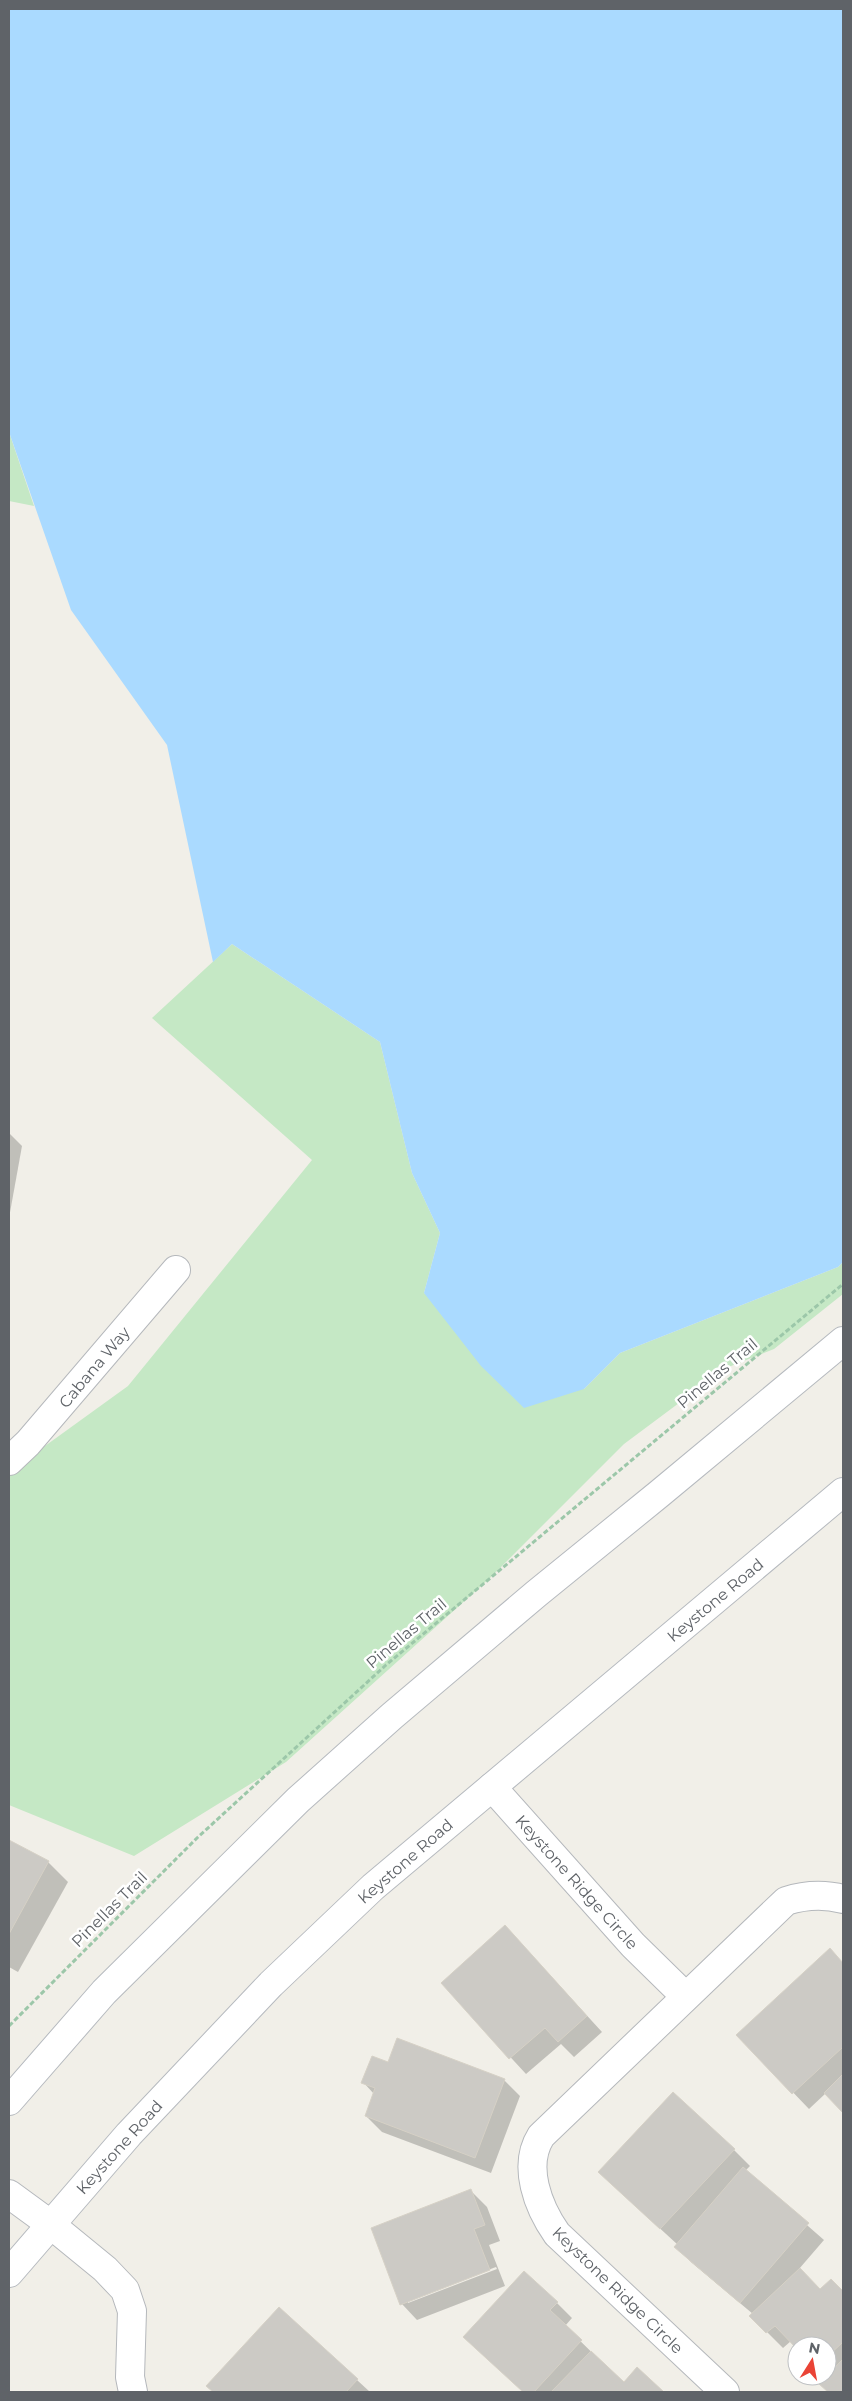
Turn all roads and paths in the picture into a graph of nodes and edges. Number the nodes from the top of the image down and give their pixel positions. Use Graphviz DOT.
graph roads {
  1 [pos="176,1270"];
  2 [pos="843,1284"];
  3 [pos="843,1340"];
  4 [pos="9,1461"];
  5 [pos="843,1492"];
  6 [pos="492,1786"];
  7 [pos="843,1899"];
  8 [pos="684,1996"];
  9 [pos="9,2026"];
  10 [pos="9,2101"];
  11 [pos="9,2194"];
  12 [pos="50,2224"];
  13 [pos="9,2273"];
  14 [pos="133,2392"];
  15 [pos="724,2392"];
  1 -- 4 [label="main road, Cabana Way"];
  2 -- 9 [label="path, Pinellas Trail"];
  3 -- 10 [label="main road"];
  5 -- 6 [label="main road, Keystone Road"];
  6 -- 8 [label="main road, Keystone Ridge Circle"];
  6 -- 12 [label="main road, Keystone Road"];
  7 -- 8 [label="main road, Keystone Ridge Circle"];
  8 -- 15 [label="main road, Keystone Ridge Circle"];
  11 -- 12 [label="main road"];
  12 -- 13 [label="main road, Keystone Road"];
  12 -- 14 [label="main road"];
}
